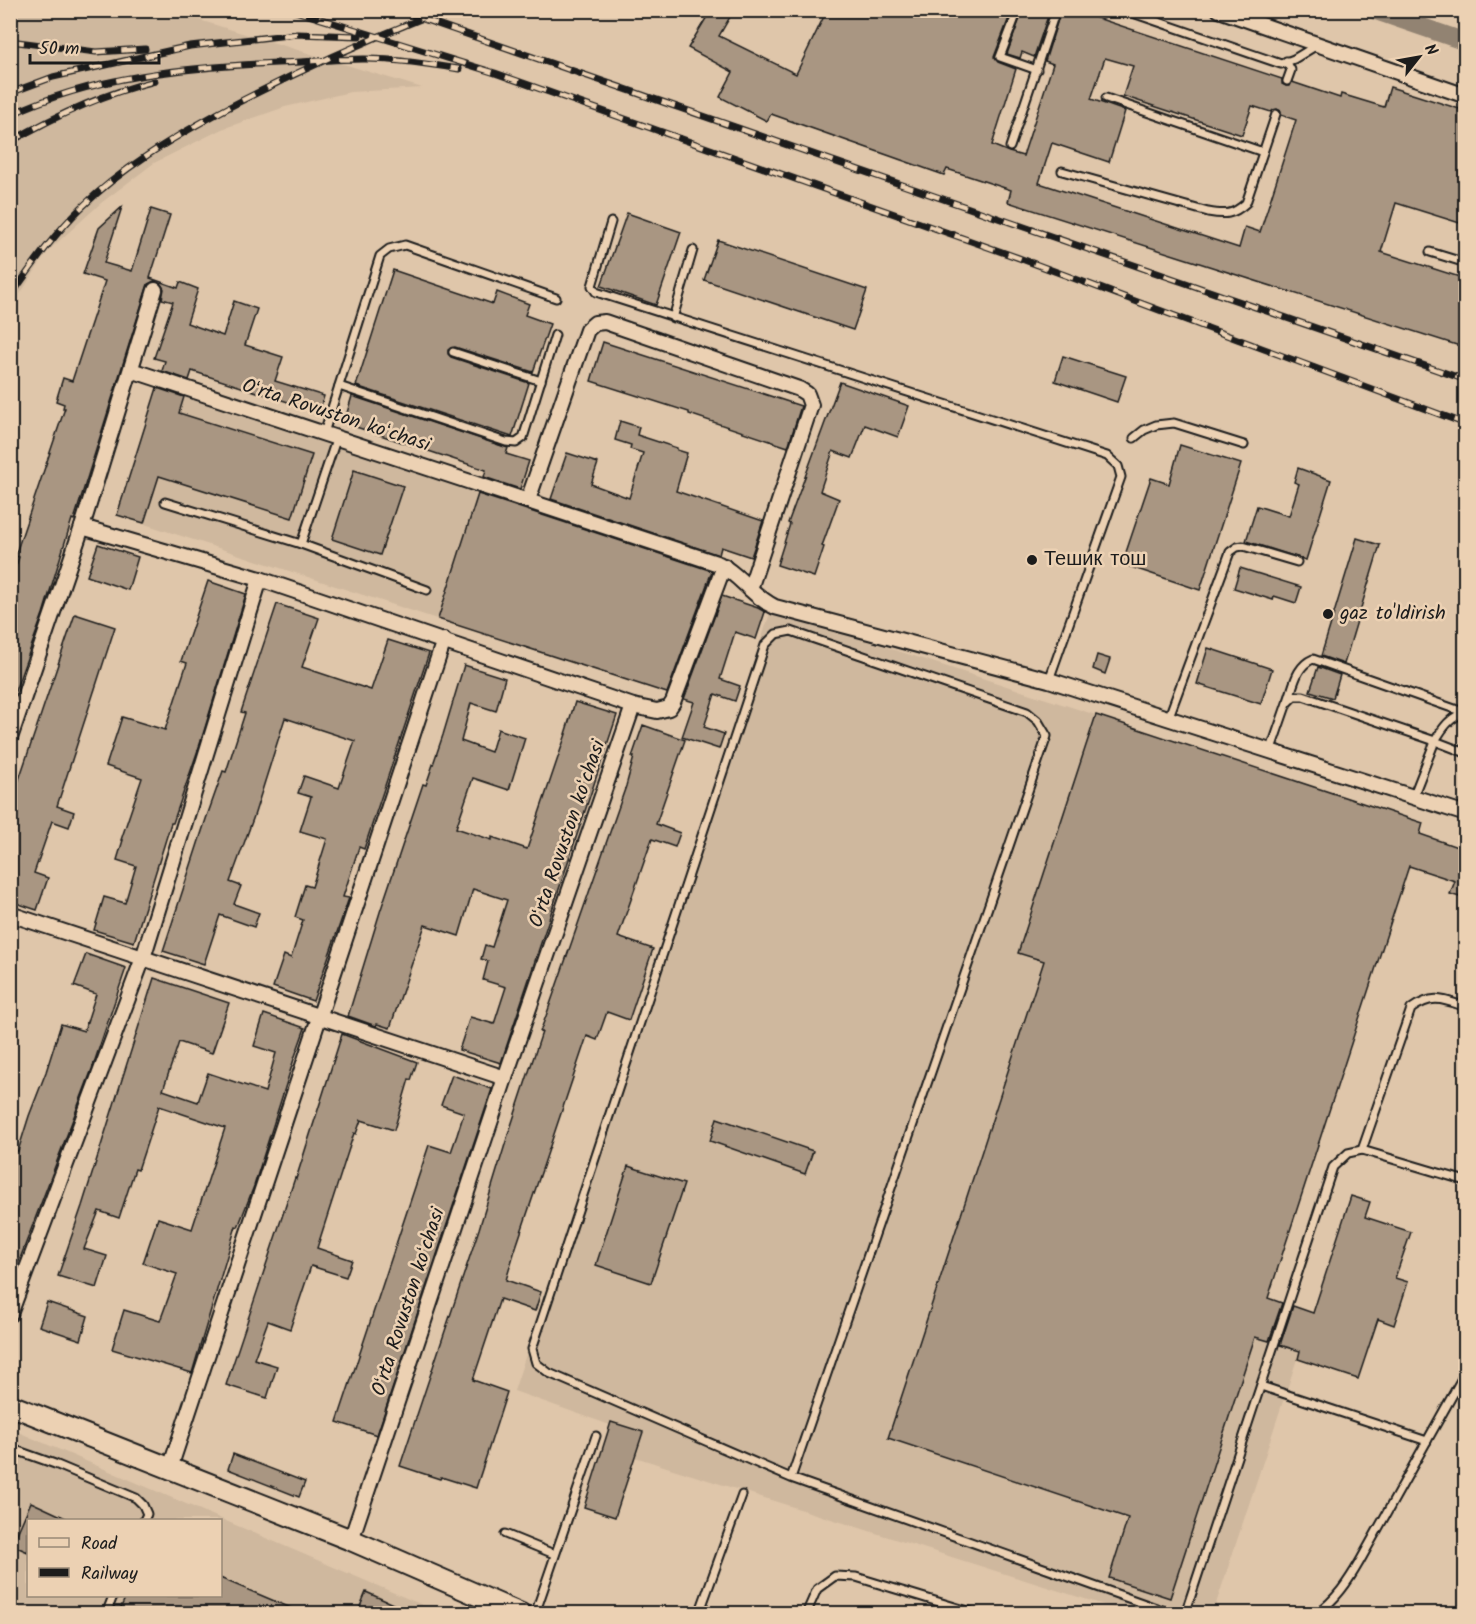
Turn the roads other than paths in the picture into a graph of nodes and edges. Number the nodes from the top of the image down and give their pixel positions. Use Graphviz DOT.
graph roads {
  1 [pos="1017,10"];
  2 [pos="1056,10"];
  3 [pos="1124,10"];
  4 [pos="1219,10"];
  5 [pos="1317,45"];
  6 [pos="1286,61"];
  7 [pos="1037,70"];
  8 [pos="1287,81"];
  9 [pos="1466,96"];
  10 [pos="1106,98"];
  11 [pos="1276,114"];
  12 [pos="1010,147"];
  13 [pos="1263,152"];
  14 [pos="1062,171"];
  15 [pos="611,222"];
  16 [pos="693,250"];
  17 [pos="1431,252"];
  18 [pos="1466,263"];
  19 [pos="155,290"];
  20 [pos="556,298"];
  21 [pos="673,318"];
  22 [pos="555,335"];
  23 [pos="453,352"];
  24 [pos="131,370"];
  25 [pos="541,381"];
  26 [pos="339,386"];
  27 [pos="330,435"];
  28 [pos="1134,438"];
  29 [pos="1244,445"];
  30 [pos="528,500"];
  31 [pos="165,502"];
  32 [pos="82,527"];
  33 [pos="301,544"];
  34 [pos="1297,562"];
  35 [pos="724,566"];
  36 [pos="260,579"];
  37 [pos="427,590"];
  38 [pos="750,590"];
  39 [pos="444,640"];
  40 [pos="1049,680"];
  41 [pos="1287,703"];
  42 [pos="633,706"];
  43 [pos="1466,713"];
  44 [pos="1168,719"];
  45 [pos="10,738"];
  46 [pos="1435,741"];
  47 [pos="1270,752"];
  48 [pos="1466,753"];
  49 [pos="1412,798"];
  50 [pos="1466,814"];
  51 [pos="10,914"];
  52 [pos="143,958"];
  53 [pos="1466,1007"];
  54 [pos="320,1016"];
  55 [pos="505,1078"];
  56 [pos="1362,1150"];
  57 [pos="1466,1181"];
  58 [pos="10,1314"];
  59 [pos="1466,1371"];
  60 [pos="1261,1386"];
  61 [pos="10,1405"];
  62 [pos="596,1436"];
  63 [pos="1427,1441"];
  64 [pos="10,1448"];
  65 [pos="170,1468"];
  66 [pos="791,1478"];
  67 [pos="742,1495"];
  68 [pos="145,1519"];
  69 [pos="505,1534"];
  70 [pos="351,1539"];
  71 [pos="554,1554"];
  72 [pos="113,1597"];
  73 [pos="106,1614"];
  74 [pos="521,1614"];
  75 [pos="535,1614"];
  76 [pos="699,1614"];
  77 [pos="806,1614"];
  78 [pos="978,1614"];
  79 [pos="1173,1614"];
  80 [pos="1185,1614"];
  81 [pos="1316,1614"];
  1 -- 7 [label="lane"];
  2 -- 7 [label="lane"];
  3 -- 6 [label="lane"];
  4 -- 5 [label="street"];
  5 -- 6 [label="lane"];
  5 -- 9 [label="street"];
  6 -- 8 [label="lane"];
  7 -- 12 [label="lane"];
  10 -- 13 [label="lane"];
  11 -- 13 [label="lane"];
  13 -- 14 [label="lane"];
  15 -- 21 [label="lane"];
  16 -- 21 [label="lane"];
  17 -- 18 [label="lane"];
  19 -- 24 [label="street"];
  20 -- 26 [label="lane"];
  21 -- 40 [label="lane"];
  22 -- 25 [label="lane"];
  23 -- 25 [label="lane"];
  24 -- 27 [label="street, Oʻrta Rovuston koʻchasi"];
  24 -- 32 [label="street"];
  25 -- 26 [label="lane"];
  26 -- 27 [label="lane"];
  27 -- 30 [label="street, Oʻrta Rovuston koʻchasi"];
  27 -- 33 [label="lane"];
  28 -- 29 [label="lane"];
  30 -- 35 [label="street, Oʻrta Rovuston koʻchasi"];
  30 -- 38 [label="street"];
  31 -- 33 [label="lane"];
  32 -- 36 [label="street"];
  32 -- 45 [label="street"];
  33 -- 37 [label="lane"];
  34 -- 44 [label="lane"];
  35 -- 38 [label="street, Oʻrta Rovuston koʻchasi"];
  35 -- 42 [label="street"];
  36 -- 39 [label="street"];
  36 -- 52 [label="street"];
  38 -- 40 [label="street, Oʻrta Rovuston koʻchasi"];
  39 -- 42 [label="street"];
  39 -- 54 [label="street"];
  40 -- 44 [label="street, Oʻrta Rovuston koʻchasi"];
  41 -- 43 [label="lane"];
  41 -- 46 [label="lane"];
  41 -- 47 [label="lane"];
  42 -- 55 [label="street, Oʻrta Rovuston koʻchasi"];
  43 -- 46 [label="lane"];
  44 -- 47 [label="street, Oʻrta Rovuston koʻchasi"];
  46 -- 48 [label="lane"];
  46 -- 49 [label="lane"];
  47 -- 49 [label="street, Oʻrta Rovuston koʻchasi"];
  49 -- 50 [label="street, Oʻrta Rovuston koʻchasi"];
  51 -- 52 [label="street"];
  52 -- 54 [label="street"];
  52 -- 58 [label="street"];
  53 -- 56 [label="lane"];
  54 -- 55 [label="street"];
  54 -- 65 [label="street"];
  55 -- 70 [label="street, Oʻrta Rovuston koʻchasi"];
  56 -- 57 [label="lane"];
  56 -- 60 [label="lane"];
  59 -- 63 [label="lane"];
  60 -- 63 [label="lane"];
  60 -- 80 [label="lane"];
  61 -- 65 [label="street"];
  62 -- 71 [label="lane"];
  63 -- 81 [label="lane"];
  64 -- 68 [label="lane"];
  65 -- 70 [label="street"];
  66 -- 66 [label="lane"];
  66 -- 79 [label="lane"];
  67 -- 76 [label="lane"];
  69 -- 71 [label="lane"];
  70 -- 74 [label="street"];
  71 -- 75 [label="lane"];
  72 -- 73 [label="lane"];
  77 -- 78 [label="lane"];
}
